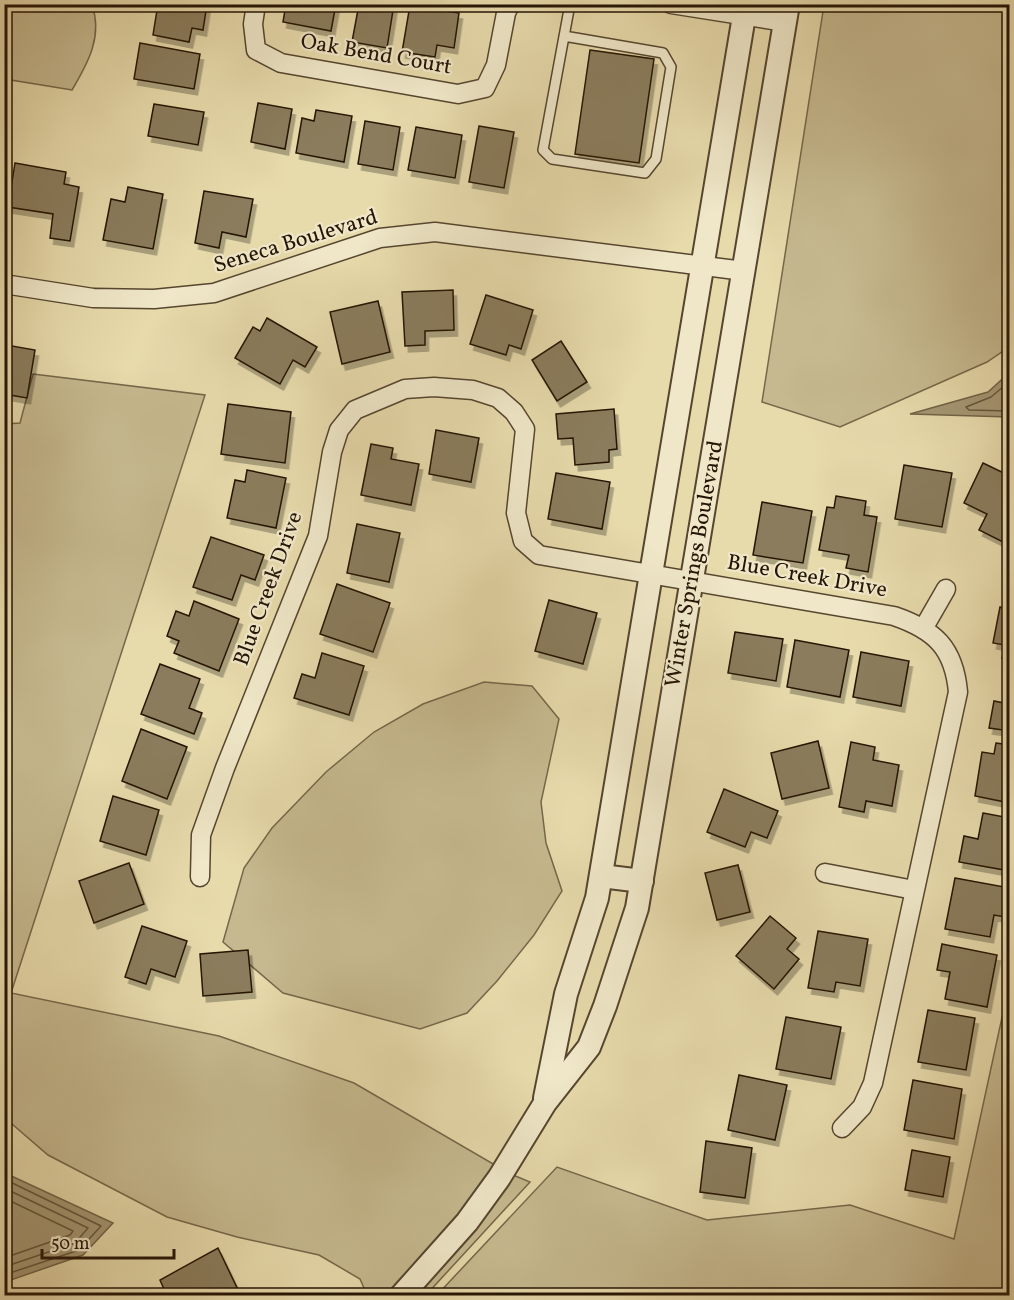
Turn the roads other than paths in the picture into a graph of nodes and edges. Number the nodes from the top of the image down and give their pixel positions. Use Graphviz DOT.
graph roads {
  1 [pos="256,4"];
  2 [pos="510,4"];
  3 [pos="570,4"];
  4 [pos="671,4"];
  5 [pos="745,10"];
  6 [pos="787,13"];
  7 [pos="564,36"];
  8 [pos="703,266"];
  9 [pos="744,271"];
  10 [pos="4,284"];
  11 [pos="652,574"];
  12 [pos="692,582"];
  13 [pos="946,590"];
  14 [pos="923,629"];
  15 [pos="825,873"];
  16 [pos="601,876"];
  17 [pos="200,877"];
  18 [pos="642,881"];
  19 [pos="914,890"];
  20 [pos="544,1103"];
  21 [pos="842,1128"];
  22 [pos="401,1296"];
  1 -- 2 [label="street, Oak Bend Court"];
  3 -- 7 [label="lane"];
  4 -- 5 [label="street"];
  5 -- 6 [label="street"];
  5 -- 8 [label="street, Winter Springs Boulevard"];
  6 -- 9 [label="street, Winter Springs Boulevard"];
  7 -- 7 [label="lane"];
  8 -- 9 [label="street, Seneca Boulevard"];
  8 -- 10 [label="street, Seneca Boulevard"];
  8 -- 11 [label="street, Winter Springs Boulevard"];
  9 -- 12 [label="street, Winter Springs Boulevard"];
  11 -- 12 [label="street, Blue Creek Drive"];
  11 -- 16 [label="street, Winter Springs Boulevard"];
  11 -- 17 [label="street, Blue Creek Drive"];
  12 -- 14 [label="street, Blue Creek Drive"];
  12 -- 18 [label="street, Winter Springs Boulevard"];
  13 -- 14 [label="street"];
  14 -- 19 [label="street, Blue Creek Drive"];
  15 -- 19 [label="street"];
  16 -- 18 [label="street"];
  16 -- 20 [label="street, Winter Springs Boulevard"];
  18 -- 20 [label="street, Winter Springs Boulevard"];
  19 -- 21 [label="street, Blue Creek Drive"];
  20 -- 22 [label="street, Winter Springs Boulevard"];
}
